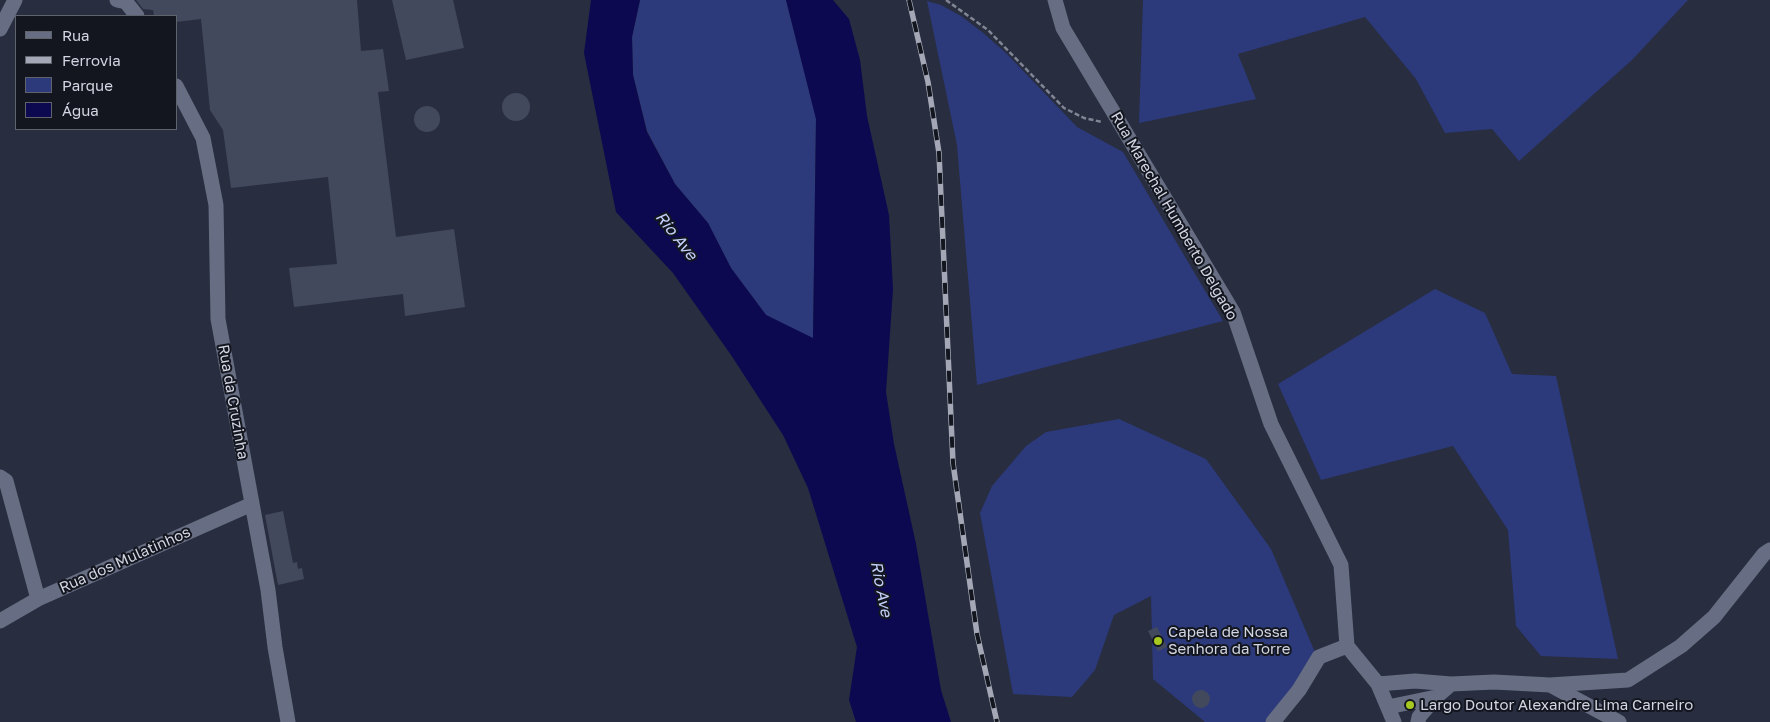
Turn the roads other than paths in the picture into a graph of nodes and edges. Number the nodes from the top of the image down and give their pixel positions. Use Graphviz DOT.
graph roads {
  1 [pos="16,0"];
  2 [pos="1055,0"];
  3 [pos="124,1"];
  4 [pos="136,15"];
  5 [pos="0,29"];
  6 [pos="178,90"];
  7 [pos="0,477"];
  8 [pos="252,504"];
  9 [pos="1770,550"];
  10 [pos="38,599"];
  11 [pos="0,621"];
  12 [pos="1348,646"];
  13 [pos="1590,682"];
  14 [pos="1378,684"];
  15 [pos="1452,684"];
  16 [pos="1550,684"];
  17 [pos="1436,697"];
  18 [pos="1587,706"];
  19 [pos="1388,707"];
  20 [pos="288,722"];
  21 [pos="1273,722"];
  22 [pos="1394,722"];
  23 [pos="1418,722"];
  24 [pos="1619,722"];
  1 -- 5 [label="street"];
  2 -- 12 [label="street, Rua Marechal Humberto Delgado"];
  3 -- 4 [label="street"];
  6 -- 8 [label="street, Rua da Cruzinha"];
  7 -- 10 [label="street"];
  8 -- 10 [label="street, Rua dos Mulatinhos"];
  8 -- 20 [label="street, Rua da Cruzinha"];
  9 -- 13 [label="street"];
  10 -- 11 [label="street, Rua dos Mulatinhos"];
  12 -- 14 [label="street"];
  12 -- 21 [label="street"];
  13 -- 16 [label="street"];
  13 -- 18 [label="street"];
  14 -- 15 [label="street"];
  14 -- 19 [label="street"];
  15 -- 16 [label="street"];
  15 -- 17 [label="street"];
  16 -- 18 [label="street"];
  17 -- 19 [label="street"];
  17 -- 23 [label="street"];
  18 -- 24 [label="street"];
  19 -- 22 [label="street"];
}
